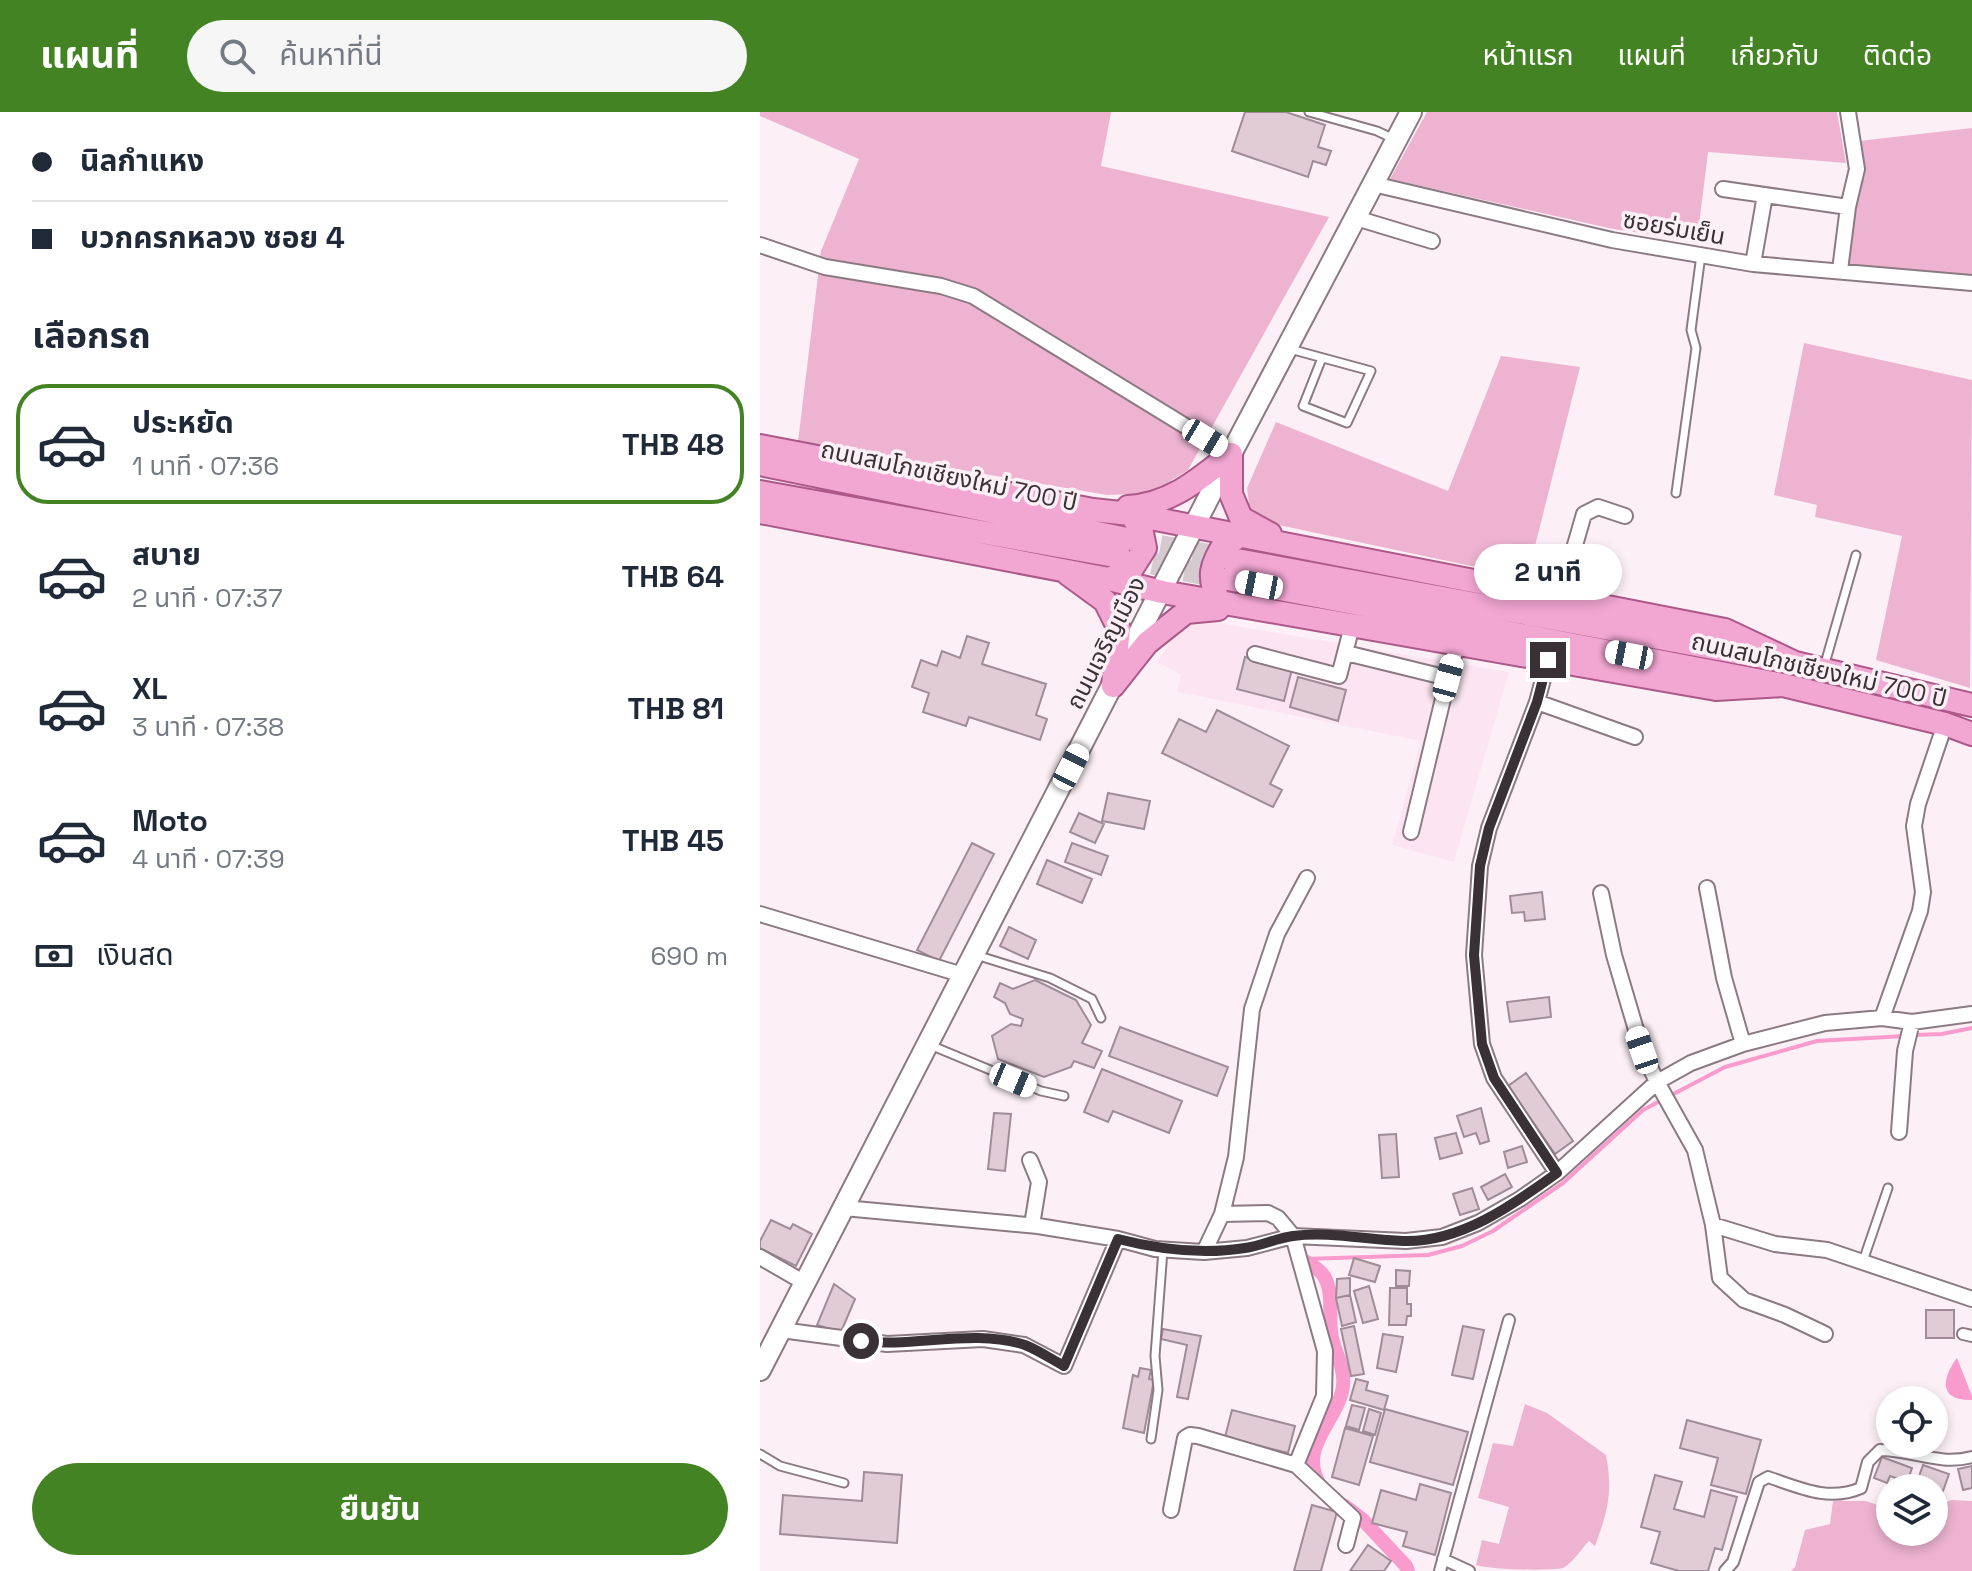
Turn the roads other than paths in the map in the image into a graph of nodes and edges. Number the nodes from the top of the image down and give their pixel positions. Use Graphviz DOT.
graph roads {
  1 [pos="1309,112"];
  2 [pos="1411,112"];
  3 [pos="1848,112"];
  4 [pos="1396,140"];
  5 [pos="1373,184"];
  6 [pos="1723,189"];
  7 [pos="1765,195"];
  8 [pos="1848,207"];
  9 [pos="1356,218"];
  10 [pos="1432,241"];
  11 [pos="760,245"];
  12 [pos="1701,255"];
  13 [pos="1753,264"];
  14 [pos="1840,270"];
  15 [pos="1972,283"];
  16 [pos="1288,349"];
  17 [pos="1322,358"];
  18 [pos="760,446"];
  19 [pos="1231,454"];
  20 [pos="760,464"];
  21 [pos="760,492"];
  22 [pos="1676,493"];
  23 [pos="1093,510"];
  24 [pos="760,512"];
  25 [pos="1130,514"];
  26 [pos="1625,516"];
  27 [pos="1195,528"];
  28 [pos="1244,536"];
  29 [pos="1289,544"];
  30 [pos="1856,555"];
  31 [pos="1065,572"];
  32 [pos="1109,579"];
  33 [pos="1162,592"];
  34 [pos="1560,597"];
  35 [pos="1219,601"];
  36 [pos="1247,606"];
  37 [pos="1352,626"];
  38 [pos="1457,645"];
  39 [pos="1346,653"];
  40 [pos="1255,654"];
  41 [pos="1548,660"];
  42 [pos="1795,663"];
  43 [pos="1823,670"];
  44 [pos="1448,678"];
  45 [pos="1783,685"];
  46 [pos="1113,686"];
  47 [pos="1537,702"];
  48 [pos="1972,705"];
  49 [pos="1945,724"];
  50 [pos="1972,734"];
  51 [pos="1635,737"];
  52 [pos="1411,832"];
  53 [pos="1307,878"];
  54 [pos="1707,888"];
  55 [pos="1601,893"];
  56 [pos="760,914"];
  57 [pos="974,954"];
  58 [pos="963,975"];
  59 [pos="1970,1014"];
  60 [pos="1101,1018"];
  61 [pos="1882,1018"];
  62 [pos="1912,1022"];
  63 [pos="1972,1032"];
  64 [pos="928,1044"];
  65 [pos="1743,1044"];
  66 [pos="1657,1082"];
  67 [pos="1064,1096"];
  68 [pos="1899,1132"];
  69 [pos="1030,1160"];
  70 [pos="1557,1173"];
  71 [pos="1888,1188"];
  72 [pos="844,1208"];
  73 [pos="1222,1214"];
  74 [pos="1032,1225"];
  75 [pos="1713,1225"];
  76 [pos="1293,1236"];
  77 [pos="1118,1239"];
  78 [pos="1163,1249"];
  79 [pos="1204,1252"];
  80 [pos="760,1257"];
  81 [pos="1862,1263"];
  82 [pos="805,1283"];
  83 [pos="1972,1299"];
  84 [pos="1509,1320"];
  85 [pos="781,1330"];
  86 [pos="1825,1334"];
  87 [pos="760,1370"];
  88 [pos="1151,1439"];
  89 [pos="760,1454"];
  90 [pos="1972,1457"];
  91 [pos="1296,1465"];
  92 [pos="844,1483"];
  93 [pos="1171,1510"];
  94 [pos="1346,1545"];
  95 [pos="1441,1567"];
  96 [pos="1469,1571"];
  97 [pos="1725,1571"];
  1 -- 4 [label="lane"];
  2 -- 4 [label="main road, ถนนเจริญเมือง"];
  3 -- 8 [label="street"];
  4 -- 5 [label="main road, ถนนเจริญเมือง"];
  5 -- 9 [label="main road, ถนนเจริญเมือง"];
  5 -- 12 [label="street, ซอยร่มเย็น"];
  6 -- 7 [label="street"];
  7 -- 8 [label="street"];
  7 -- 13 [label="street"];
  8 -- 14 [label="street"];
  9 -- 10 [label="street"];
  9 -- 16 [label="main road, ถนนเจริญเมือง"];
  11 -- 19 [label="street"];
  12 -- 13 [label="street, ซอยร่มเย็น"];
  12 -- 22 [label="lane"];
  13 -- 14 [label="street, ซอยร่มเย็น"];
  14 -- 15 [label="street, ซอยร่มเย็น"];
  16 -- 17 [label="lane"];
  16 -- 19 [label="main road, ถนนเจริญเมือง"];
  17 -- 17 [label="lane"];
  18 -- 23 [label="main road"];
  19 -- 23 [label="main road"];
  19 -- 27 [label="main road, ถนนเจริญเมือง"];
  19 -- 29 [label="main road"];
  20 -- 21 [label="main road, ถนนสมโภชเชียงใหม่ 700 ปี"];
  23 -- 25 [label="main road"];
  24 -- 31 [label="main road"];
  25 -- 27 [label="main road"];
  25 -- 32 [label="main road"];
  26 -- 34 [label="street"];
  27 -- 28 [label="main road"];
  27 -- 33 [label="main road, ถนนเจริญเมือง"];
  28 -- 29 [label="main road"];
  28 -- 35 [label="main road"];
  29 -- 34 [label="main road"];
  30 -- 43 [label="lane"];
  31 -- 32 [label="main road"];
  31 -- 46 [label="main road"];
  32 -- 33 [label="main road"];
  33 -- 35 [label="main road"];
  33 -- 46 [label="main road, ถนนเจริญเมือง"];
  34 -- 42 [label="main road"];
  35 -- 36 [label="main road"];
  36 -- 37 [label="main road"];
  36 -- 46 [label="main road"];
  37 -- 38 [label="main road"];
  37 -- 39 [label="street"];
  38 -- 41 [label="main road"];
  38 -- 44 [label="street"];
  39 -- 40 [label="street"];
  39 -- 44 [label="street"];
  41 -- 45 [label="main road"];
  41 -- 47 [label="street"];
  42 -- 43 [label="main road, ถนนสมโภชเชียงใหม่ 700 ปี"];
  42 -- 45 [label="main road, ถนนสมโภชเชียงใหม่ 700 ปี"];
  43 -- 48 [label="main road, ถนนสมโภชเชียงใหม่ 700 ปี"];
  44 -- 52 [label="street"];
  45 -- 49 [label="main road, ถนนสมโภชเชียงใหม่ 700 ปี"];
  46 -- 57 [label="main road, ถนนเจริญเมือง"];
  47 -- 51 [label="street"];
  47 -- 70 [label="street"];
  49 -- 50 [label="main road, ถนนสมโภชเชียงใหม่ 700 ปี"];
  49 -- 61 [label="street"];
  53 -- 73 [label="street"];
  54 -- 65 [label="street"];
  55 -- 66 [label="street"];
  56 -- 58 [label="street"];
  57 -- 58 [label="main road, ถนนเจริญเมือง"];
  57 -- 60 [label="lane"];
  58 -- 64 [label="main road, ถนนเจริญเมือง"];
  59 -- 62 [label="street"];
  59 -- 63 [label="street"];
  61 -- 62 [label="street"];
  61 -- 65 [label="street"];
  62 -- 68 [label="street"];
  64 -- 67 [label="lane"];
  64 -- 72 [label="main road, ถนนเจริญเมือง"];
  65 -- 66 [label="street"];
  66 -- 70 [label="street"];
  66 -- 75 [label="street"];
  69 -- 74 [label="street"];
  70 -- 76 [label="street"];
  71 -- 81 [label="lane"];
  72 -- 74 [label="street"];
  72 -- 82 [label="main road, ถนนเจริญเมือง"];
  73 -- 76 [label="street"];
  73 -- 79 [label="street"];
  74 -- 77 [label="street"];
  75 -- 81 [label="street"];
  75 -- 86 [label="street"];
  76 -- 79 [label="street"];
  76 -- 91 [label="street"];
  77 -- 78 [label="street"];
  77 -- 85 [label="street"];
  78 -- 79 [label="street"];
  78 -- 88 [label="lane"];
  80 -- 82 [label="street"];
  81 -- 83 [label="street"];
  82 -- 85 [label="main road, ถนนเจริญเมือง"];
  84 -- 95 [label="street"];
  85 -- 87 [label="main road, ถนนเจริญเมือง"];
  89 -- 92 [label="lane"];
  90 -- 97 [label="street"];
  91 -- 93 [label="street"];
  91 -- 94 [label="street"];
  95 -- 96 [label="street"];
}
